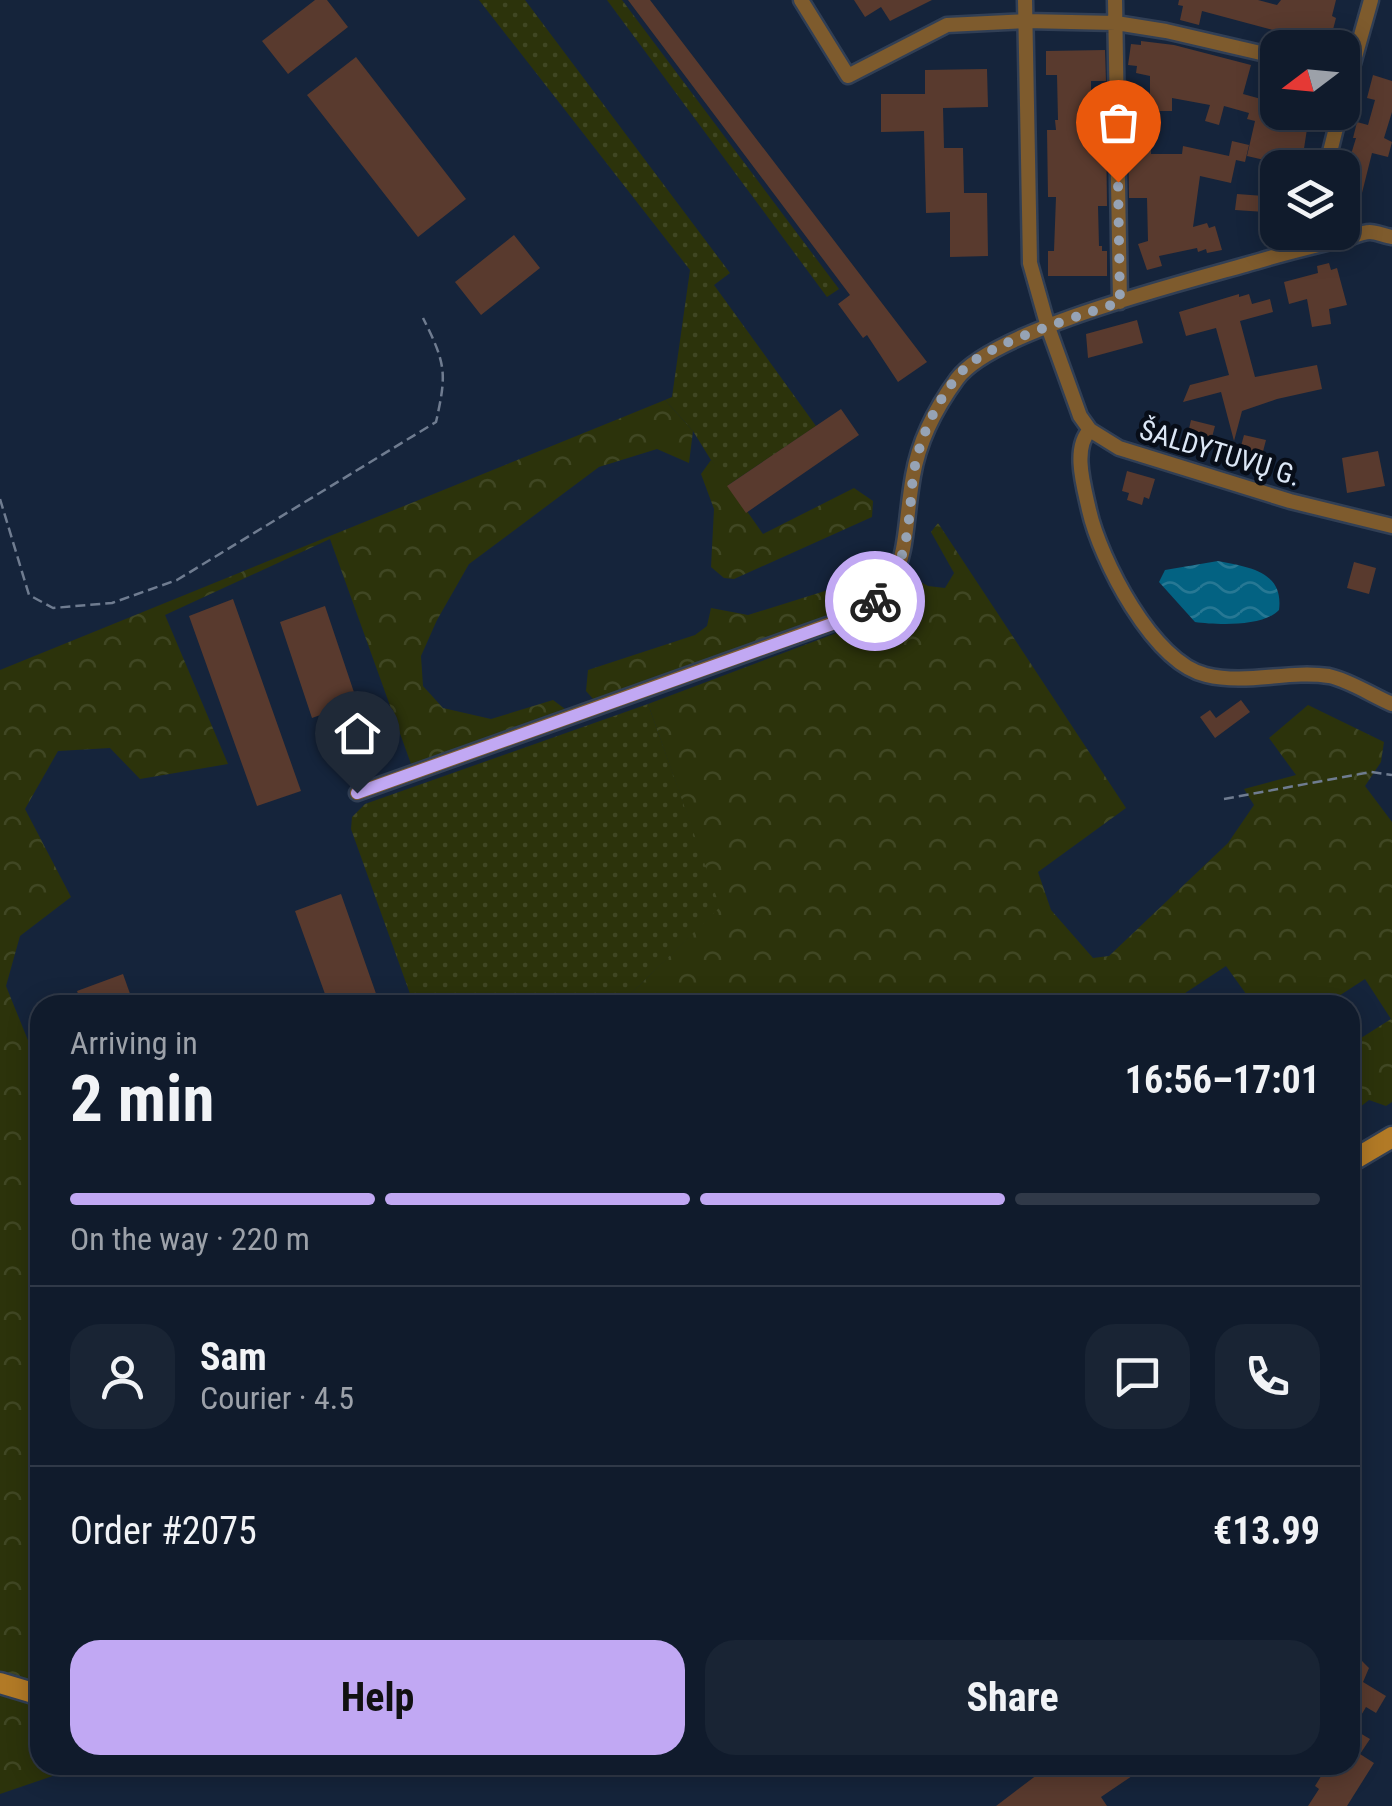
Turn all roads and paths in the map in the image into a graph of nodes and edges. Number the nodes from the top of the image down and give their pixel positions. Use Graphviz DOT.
graph roads {
  1 [pos="801,0"];
  2 [pos="1026,0"];
  3 [pos="1115,0"];
  4 [pos="1371,0"];
  5 [pos="1026,20"];
  6 [pos="1116,23"];
  7 [pos="1360,32"];
  8 [pos="1260,53"];
  9 [pos="1360,233"];
  10 [pos="1392,237"];
  11 [pos="1277,250"];
  12 [pos="1120,302"];
  13 [pos="423,318"];
  14 [pos="1048,327"];
  15 [pos="1090,430"];
  16 [pos="0,499"];
  17 [pos="1392,526"];
  18 [pos="1392,704"];
  19 [pos="1392,775"];
  20 [pos="357,793"];
  21 [pos="1224,799"];
  22 [pos="1392,1137"];
  23 [pos="1360,1156"];
  24 [pos="0,1683"];
  25 [pos="30,1692"];
  1 -- 5 [label="street"];
  2 -- 5 [label="street"];
  3 -- 6 [label="street"];
  4 -- 7 [label="street"];
  5 -- 6 [label="street"];
  5 -- 14 [label="street"];
  6 -- 8 [label="street"];
  6 -- 12 [label="street"];
  9 -- 10 [label="street"];
  11 -- 12 [label="street"];
  12 -- 14 [label="street"];
  13 -- 16 [label="path"];
  14 -- 15 [label="street"];
  14 -- 20 [label="street"];
  15 -- 17 [label="street, ŠALDYTUVŲ G."];
  15 -- 18 [label="street"];
  19 -- 21 [label="path"];
  22 -- 23 [label="street"];
  24 -- 25 [label="street"];
}
